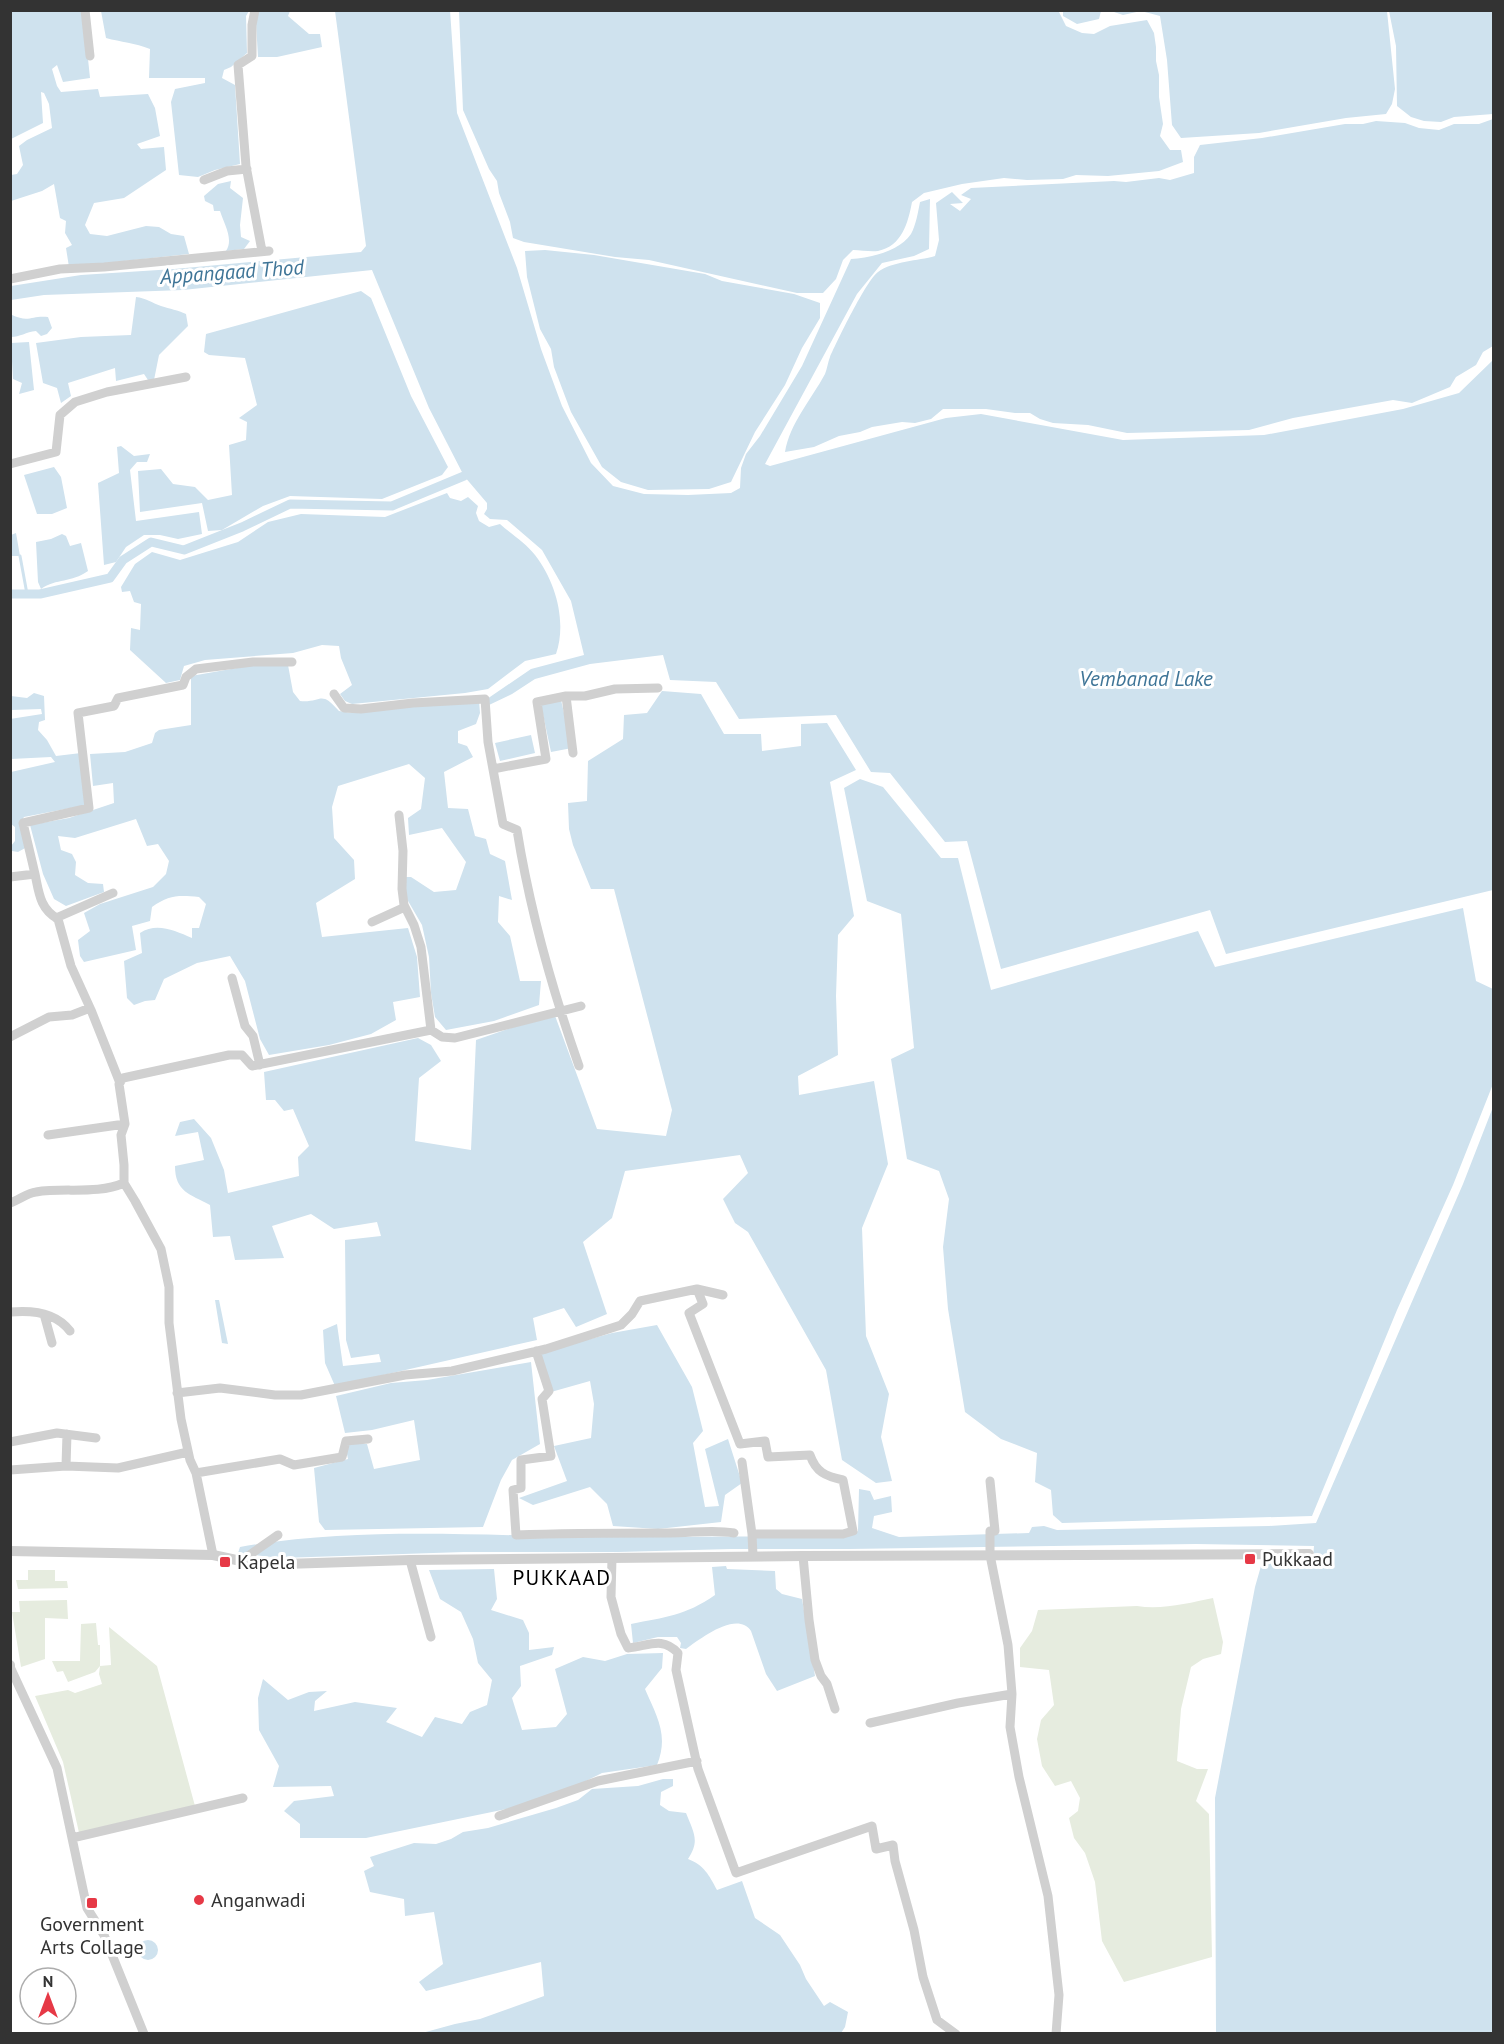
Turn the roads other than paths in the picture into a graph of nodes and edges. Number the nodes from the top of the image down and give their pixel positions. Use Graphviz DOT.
graph roads {
  1 [pos="85,10"];
  2 [pos="255,10"];
  3 [pos="90,56"];
  4 [pos="247,169"];
  5 [pos="204,180"];
  6 [pos="10,279"];
  7 [pos="186,377"];
  8 [pos="10,464"];
  9 [pos="292,662"];
  10 [pos="658,687"];
  11 [pos="334,694"];
  12 [pos="566,696"];
  13 [pos="573,753"];
  14 [pos="493,769"];
  15 [pos="399,815"];
  16 [pos="35,874"];
  17 [pos="10,877"];
  18 [pos="113,893"];
  19 [pos="405,907"];
  20 [pos="56,918"];
  21 [pos="372,922"];
  22 [pos="232,978"];
  23 [pos="581,1006"];
  24 [pos="90,1008"];
  25 [pos="560,1011"];
  26 [pos="431,1030"];
  27 [pos="10,1037"];
  28 [pos="260,1065"];
  29 [pos="579,1066"];
  30 [pos="120,1083"];
  31 [pos="125,1124"];
  32 [pos="48,1135"];
  33 [pos="124,1183"];
  34 [pos="10,1203"];
  35 [pos="697,1289"];
  36 [pos="723,1295"];
  37 [pos="10,1312"];
  38 [pos="44,1314"];
  39 [pos="70,1331"];
  40 [pos="52,1343"];
  41 [pos="536,1351"];
  42 [pos="177,1393"];
  43 [pos="67,1434"];
  44 [pos="96,1438"];
  45 [pos="368,1438"];
  46 [pos="10,1442"];
  47 [pos="188,1452"];
  48 [pos="742,1462"];
  49 [pos="66,1466"];
  50 [pos="10,1470"];
  51 [pos="196,1473"];
  52 [pos="990,1481"];
  53 [pos="735,1533"];
  54 [pos="752,1534"];
  55 [pos="278,1535"];
  56 [pos="10,1551"];
  57 [pos="990,1554"];
  58 [pos="1310,1554"];
  59 [pos="213,1555"];
  60 [pos="753,1556"];
  61 [pos="803,1556"];
  62 [pos="612,1558"];
  63 [pos="410,1560"];
  64 [pos="241,1561"];
  65 [pos="431,1637"];
  66 [pos="11,1668"];
  67 [pos="1012,1694"];
  68 [pos="835,1709"];
  69 [pos="870,1723"];
  70 [pos="697,1761"];
  71 [pos="243,1798"];
  72 [pos="499,1816"];
  73 [pos="72,1838"];
  74 [pos="144,2034"];
  75 [pos="956,2034"];
  76 [pos="1056,2034"];
  1 -- 3 [label="street"];
  2 -- 4 [label="street"];
  4 -- 5 [label="street"];
  4 -- 6 [label="street"];
  7 -- 8 [label="street"];
  9 -- 16 [label="street"];
  10 -- 12 [label="street"];
  11 -- 14 [label="street"];
  12 -- 13 [label="street"];
  12 -- 14 [label="street"];
  14 -- 25 [label="street"];
  15 -- 19 [label="street"];
  16 -- 17 [label="street"];
  16 -- 20 [label="street"];
  18 -- 20 [label="street"];
  19 -- 21 [label="street"];
  19 -- 26 [label="street"];
  20 -- 24 [label="street"];
  22 -- 28 [label="street"];
  23 -- 25 [label="street"];
  24 -- 27 [label="street"];
  24 -- 30 [label="street"];
  25 -- 26 [label="street"];
  25 -- 29 [label="street"];
  26 -- 28 [label="street"];
  28 -- 30 [label="street"];
  30 -- 31 [label="street"];
  31 -- 32 [label="street"];
  31 -- 33 [label="street"];
  33 -- 34 [label="street"];
  33 -- 42 [label="street"];
  35 -- 36 [label="street"];
  35 -- 41 [label="street"];
  35 -- 54 [label="street"];
  37 -- 38 [label="street"];
  38 -- 39 [label="street"];
  38 -- 40 [label="street"];
  41 -- 42 [label="street"];
  41 -- 53 [label="street"];
  42 -- 47 [label="street"];
  43 -- 44 [label="street"];
  43 -- 46 [label="street"];
  43 -- 49 [label="street"];
  45 -- 51 [label="street"];
  47 -- 49 [label="street"];
  47 -- 51 [label="street"];
  48 -- 54 [label="street"];
  49 -- 50 [label="street"];
  51 -- 59 [label="street"];
  52 -- 57 [label="street"];
  54 -- 60 [label="street"];
  55 -- 64 [label="street"];
  56 -- 59 [label="street"];
  57 -- 58 [label="street"];
  57 -- 61 [label="street"];
  57 -- 67 [label="street"];
  59 -- 64 [label="street"];
  60 -- 61 [label="street"];
  60 -- 62 [label="street"];
  61 -- 68 [label="street"];
  62 -- 63 [label="street"];
  62 -- 70 [label="street"];
  63 -- 64 [label="street"];
  63 -- 65 [label="street"];
  66 -- 73 [label="street"];
  67 -- 69 [label="street"];
  67 -- 76 [label="street"];
  70 -- 72 [label="street"];
  70 -- 75 [label="street"];
  71 -- 73 [label="street"];
  73 -- 74 [label="street"];
}
